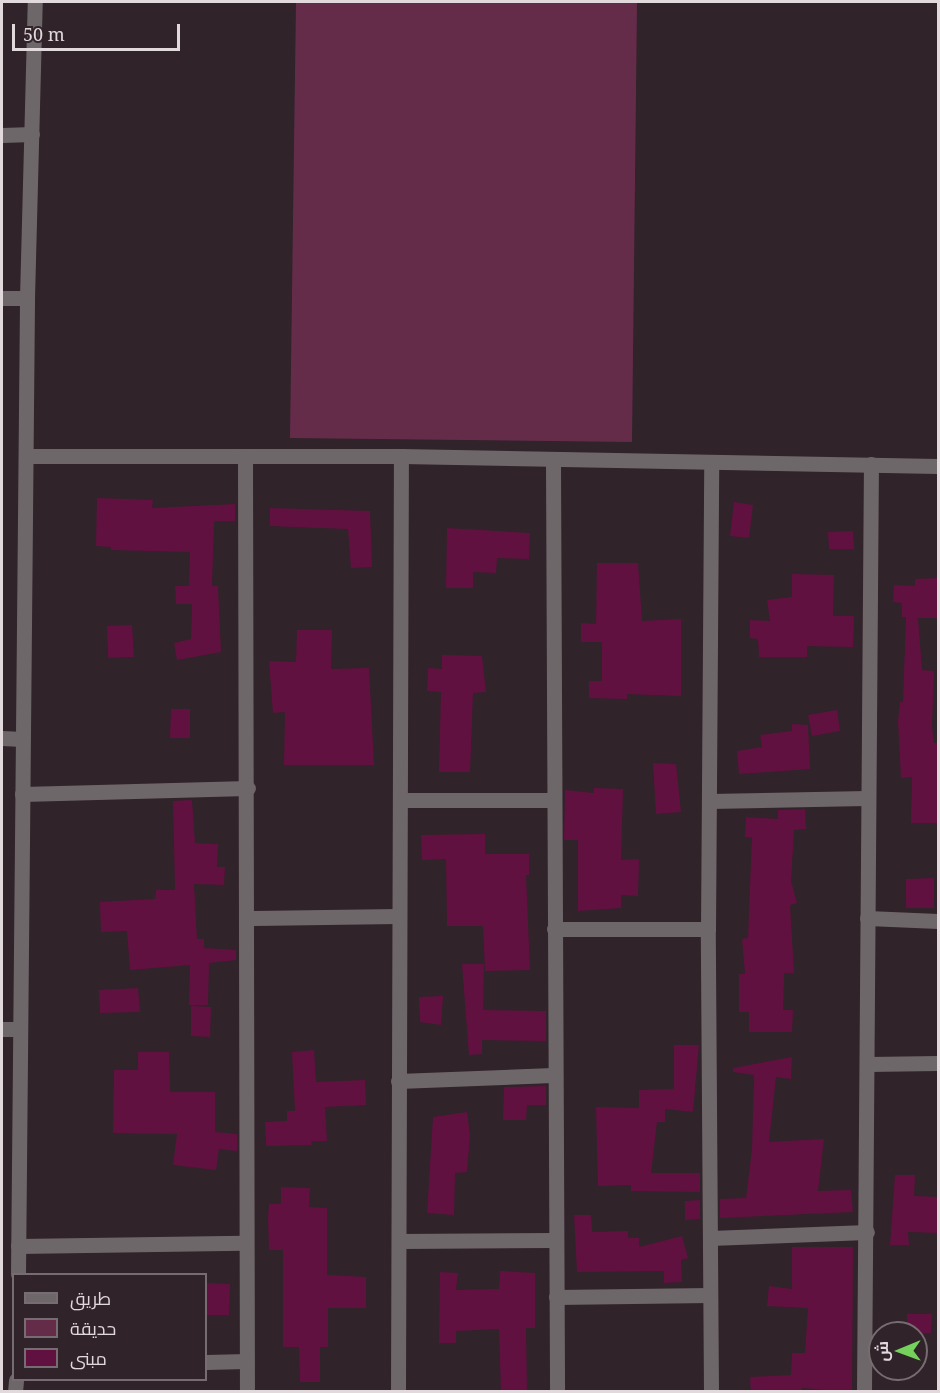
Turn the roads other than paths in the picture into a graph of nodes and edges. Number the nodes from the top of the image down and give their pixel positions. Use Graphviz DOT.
graph roads {
  1 [pos="35,2"];
  2 [pos="32,134"];
  3 [pos="2,135"];
  4 [pos="2,298"];
  5 [pos="27,298"];
  6 [pos="26,456"];
  7 [pos="246,456"];
  8 [pos="401,456"];
  9 [pos="553,462"];
  10 [pos="711,464"];
  11 [pos="871,464"];
  12 [pos="939,466"];
  13 [pos="2,738"];
  14 [pos="22,739"];
  15 [pos="248,788"];
  16 [pos="22,794"];
  17 [pos="867,798"];
  18 [pos="400,800"];
  19 [pos="554,800"];
  20 [pos="709,801"];
  21 [pos="398,916"];
  22 [pos="247,918"];
  23 [pos="867,918"];
  24 [pos="939,921"];
  25 [pos="554,929"];
  26 [pos="708,929"];
  27 [pos="2,1029"];
  28 [pos="20,1029"];
  29 [pos="939,1063"];
  30 [pos="868,1064"];
  31 [pos="553,1075"];
  32 [pos="398,1081"];
  33 [pos="867,1232"];
  34 [pos="710,1238"];
  35 [pos="555,1240"];
  36 [pos="399,1241"];
  37 [pos="244,1243"];
  38 [pos="18,1246"];
  39 [pos="18,1273"];
  40 [pos="710,1295"];
  41 [pos="556,1297"];
  42 [pos="246,1361"];
  43 [pos="207,1362"];
  44 [pos="247,1392"];
  45 [pos="398,1392"];
  46 [pos="557,1392"];
  47 [pos="711,1392"];
  48 [pos="864,1392"];
  1 -- 2 [label="street"];
  2 -- 3 [label="street"];
  2 -- 5 [label="street"];
  4 -- 5 [label="street"];
  5 -- 6 [label="street"];
  6 -- 7 [label="street"];
  6 -- 14 [label="street"];
  7 -- 8 [label="street"];
  7 -- 15 [label="street"];
  8 -- 9 [label="street"];
  8 -- 18 [label="street"];
  9 -- 10 [label="street"];
  9 -- 19 [label="street"];
  10 -- 11 [label="street"];
  10 -- 20 [label="street"];
  11 -- 12 [label="street"];
  11 -- 17 [label="street"];
  13 -- 14 [label="street"];
  14 -- 16 [label="street"];
  15 -- 16 [label="street"];
  15 -- 22 [label="street"];
  16 -- 28 [label="street"];
  17 -- 20 [label="street"];
  17 -- 23 [label="street"];
  18 -- 19 [label="street"];
  18 -- 21 [label="street"];
  19 -- 25 [label="street"];
  20 -- 26 [label="street"];
  21 -- 22 [label="street"];
  21 -- 32 [label="street"];
  22 -- 37 [label="street"];
  23 -- 24 [label="street"];
  23 -- 30 [label="street"];
  25 -- 26 [label="street"];
  25 -- 31 [label="street"];
  26 -- 34 [label="street"];
  27 -- 28 [label="street"];
  28 -- 38 [label="street"];
  29 -- 30 [label="street"];
  30 -- 33 [label="street"];
  31 -- 32 [label="street"];
  31 -- 35 [label="street"];
  32 -- 36 [label="street"];
  33 -- 34 [label="street"];
  33 -- 48 [label="street"];
  34 -- 40 [label="street"];
  35 -- 36 [label="street"];
  35 -- 41 [label="street"];
  36 -- 45 [label="street"];
  37 -- 38 [label="street"];
  37 -- 42 [label="street"];
  38 -- 39 [label="street"];
  40 -- 41 [label="street"];
  40 -- 47 [label="street"];
  41 -- 46 [label="street"];
  42 -- 43 [label="street"];
  42 -- 44 [label="street"];
}
